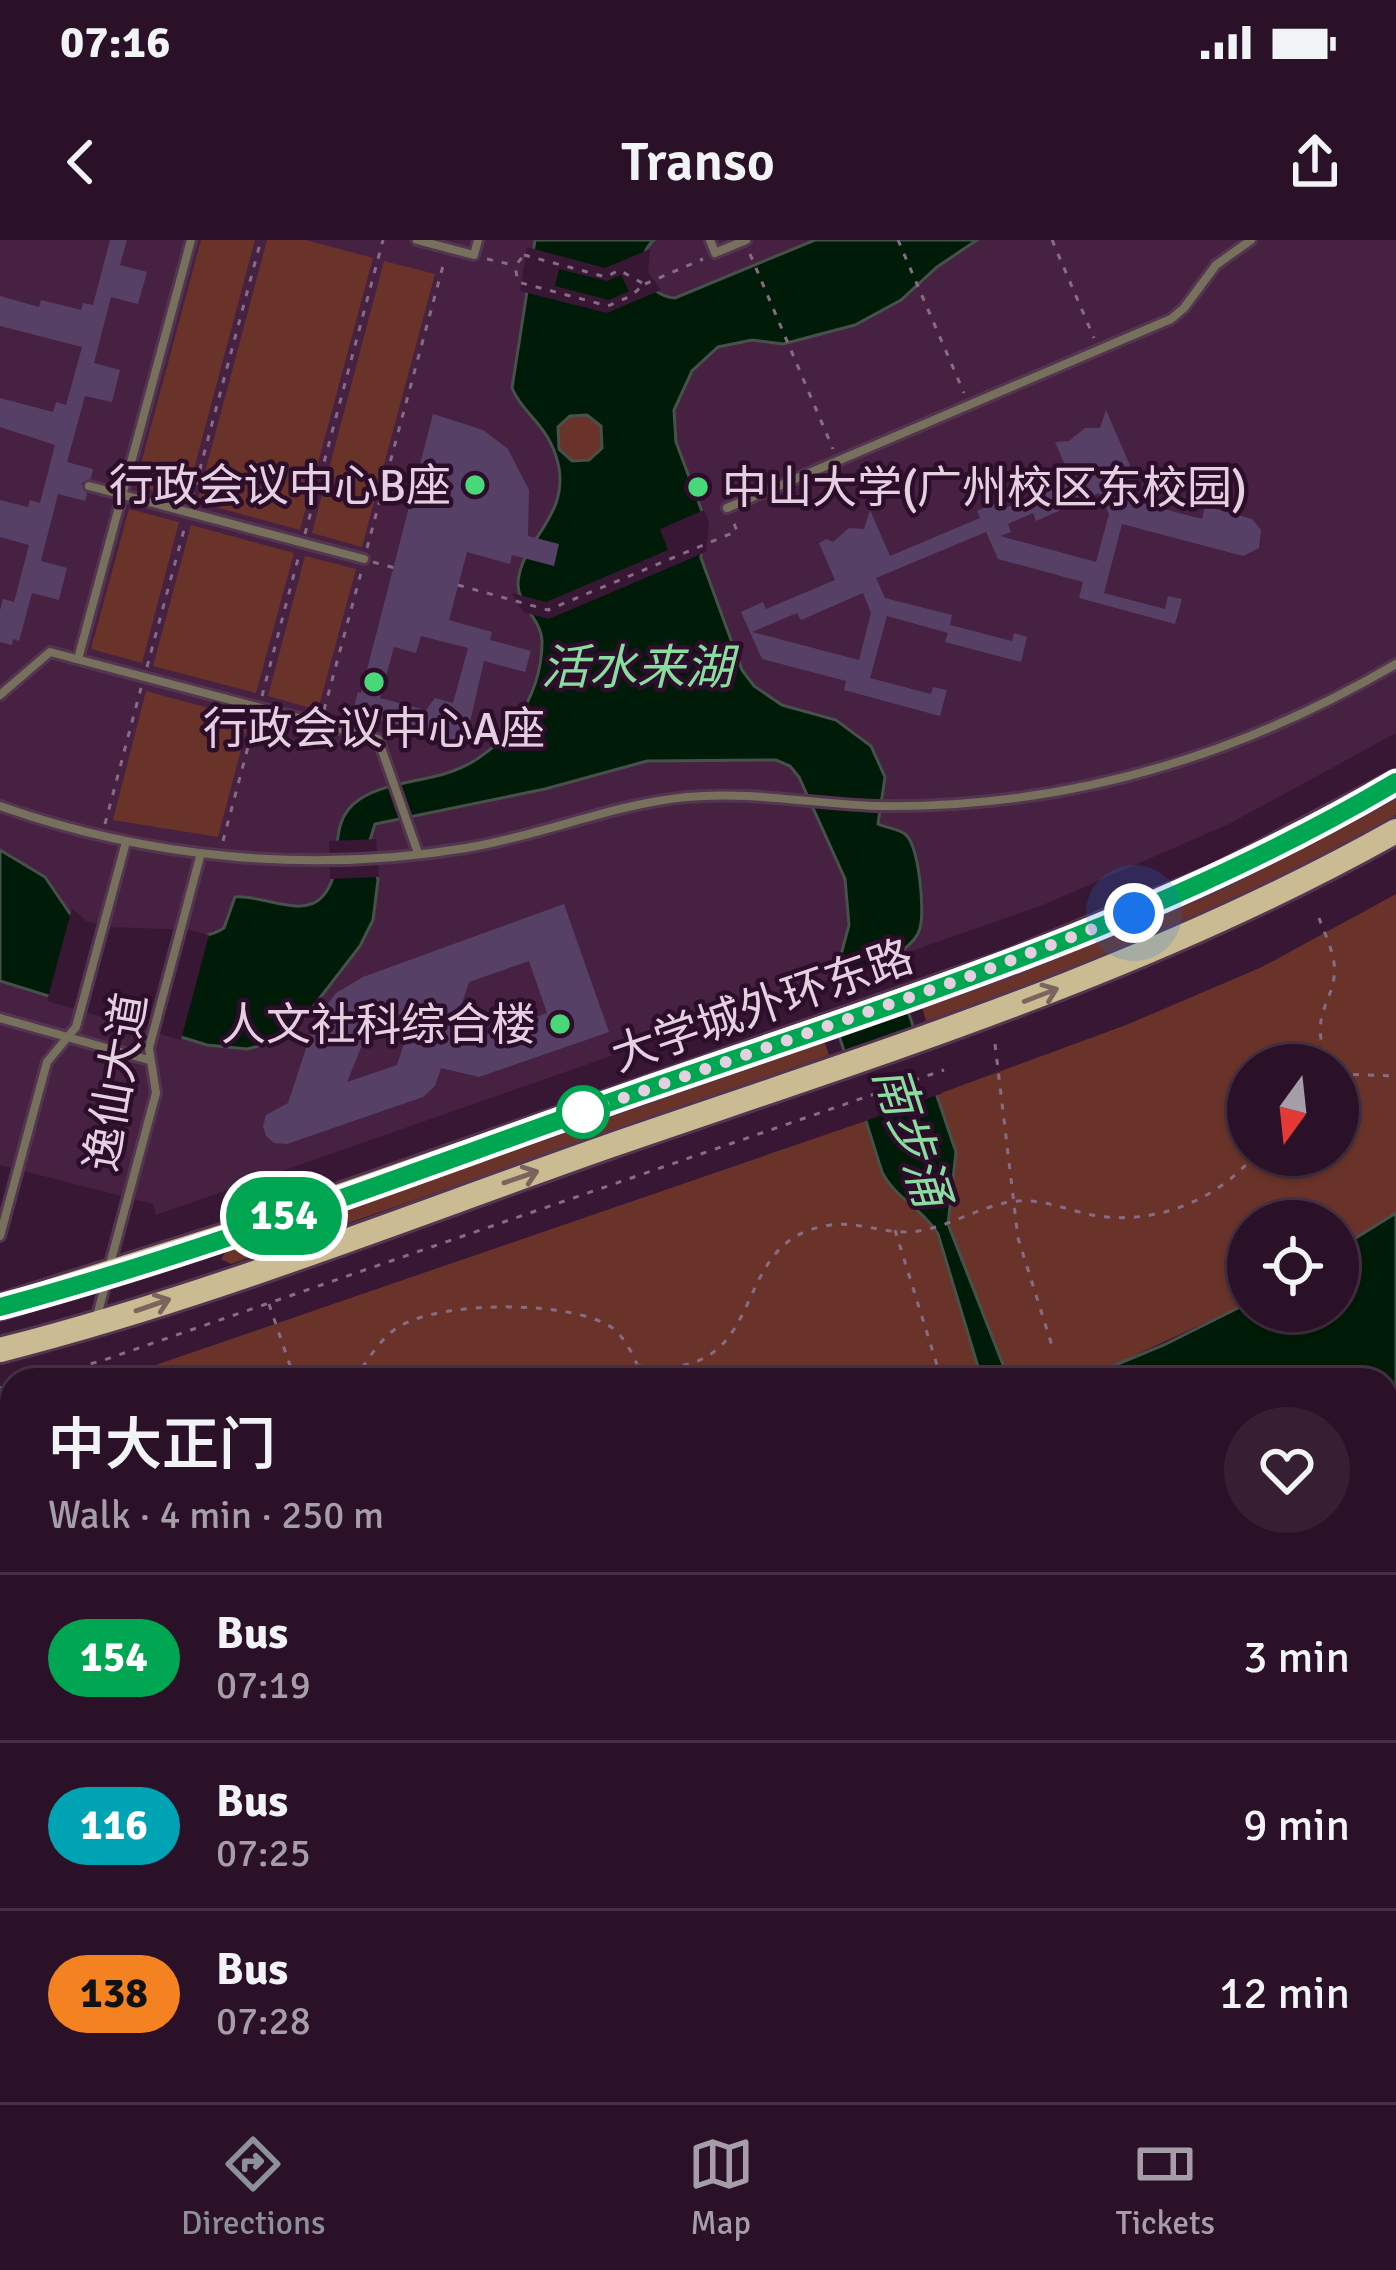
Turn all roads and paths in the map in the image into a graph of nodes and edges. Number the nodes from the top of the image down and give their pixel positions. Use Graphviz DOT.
graph roads {
  1 [pos="191,240"];
  2 [pos="261,240"];
  3 [pos="417,240"];
  4 [pos="478,240"];
  5 [pos="710,240"];
  6 [pos="745,240"];
  7 [pos="898,240"];
  8 [pos="1052,240"];
  9 [pos="1251,240"];
  10 [pos="447,248"];
  11 [pos="716,254"];
  12 [pos="492,260"];
  13 [pos="514,266"];
  14 [pos="644,284"];
  15 [pos="1100,349"];
  16 [pos="969,405"];
  17 [pos="838,460"];
  18 [pos="89,486"];
  19 [pos="122,495"];
  20 [pos="727,508"];
  21 [pos="188,513"];
  22 [pos="364,560"];
  23 [pos="394,568"];
  24 [pos="458,585"];
  25 [pos="78,659"];
  26 [pos="1396,664"];
  27 [pos="144,677"];
  28 [pos="0,695"];
  29 [pos="320,724"];
  30 [pos="1396,782"];
  31 [pos="0,806"];
  32 [pos="1396,831"];
  33 [pos="102,836"];
  34 [pos="126,842"];
  35 [pos="201,853"];
  36 [pos="418,854"];
  37 [pos="1319,917"];
  38 [pos="0,1018"];
  39 [pos="68,1040"];
  40 [pos="995,1044"];
  41 [pos="1320,1044"];
  42 [pos="149,1060"];
  43 [pos="944,1070"];
  44 [pos="1359,1075"];
  45 [pos="1396,1076"];
  46 [pos="1233,1176"];
  47 [pos="1012,1202"];
  48 [pos="896,1230"];
  49 [pos="0,1236"];
  50 [pos="107,1276"];
  51 [pos="269,1304"];
  52 [pos="0,1307"];
  53 [pos="95,1323"];
  54 [pos="0,1350"];
  55 [pos="1054,1352"];
  56 [pos="938,1365"];
  57 [pos="638,1366"];
  58 [pos="76,1368"];
  59 [pos="291,1368"];
  60 [pos="362,1368"];
  61 [pos="651,1368"];
  62 [pos="678,1368"];
  1 -- 19 [label="lane"];
  2 -- 21 [label="path"];
  3 -- 10 [label="lane"];
  4 -- 10 [label="lane"];
  5 -- 11 [label="lane"];
  6 -- 11 [label="lane"];
  6 -- 17 [label="path"];
  7 -- 16 [label="path"];
  8 -- 15 [label="path"];
  9 -- 15 [label="lane"];
  10 -- 22 [label="path"];
  11 -- 14 [label="path"];
  12 -- 13 [label="path"];
  13 -- 14 [label="path"];
  13 -- 14 [label="path"];
  15 -- 16 [label="lane"];
  16 -- 17 [label="lane"];
  17 -- 20 [label="lane"];
  18 -- 19 [label="lane"];
  19 -- 21 [label="lane"];
  19 -- 25 [label="lane"];
  20 -- 24 [label="path"];
  21 -- 22 [label="lane"];
  21 -- 27 [label="path"];
  22 -- 23 [label="path"];
  22 -- 29 [label="path"];
  25 -- 27 [label="lane"];
  25 -- 28 [label="lane"];
  26 -- 36 [label="lane"];
  27 -- 29 [label="lane"];
  27 -- 33 [label="path"];
  29 -- 36 [label="lane"];
  30 -- 50 [label="main road, 大学城外环东路"];
  31 -- 33 [label="lane"];
  53 -- 32 [label="main road, 大学城外环东路, one-way"];
  33 -- 34 [label="lane"];
  34 -- 35 [label="lane"];
  34 -- 39 [label="lane, 逸仙大道"];
  35 -- 36 [label="lane"];
  35 -- 42 [label="lane, 逸仙大道"];
  37 -- 41 [label="path"];
  38 -- 39 [label="lane"];
  39 -- 42 [label="lane"];
  39 -- 49 [label="lane, 逸仙大道"];
  40 -- 47 [label="path"];
  42 -- 50 [label="lane, 逸仙大道"];
  43 -- 58 [label="path"];
  44 -- 45 [label="path"];
  46 -- 47 [label="path"];
  47 -- 48 [label="path"];
  47 -- 55 [label="path"];
  48 -- 56 [label="path"];
  48 -- 62 [label="path"];
  50 -- 52 [label="main road, 大学城外环东路"];
  50 -- 53 [label="lane, 逸仙大道"];
  51 -- 59 [label="path"];
  53 -- 54 [label="main road, 大学城外环东路"];
  57 -- 60 [label="path"];
  57 -- 61 [label="path"];
}
